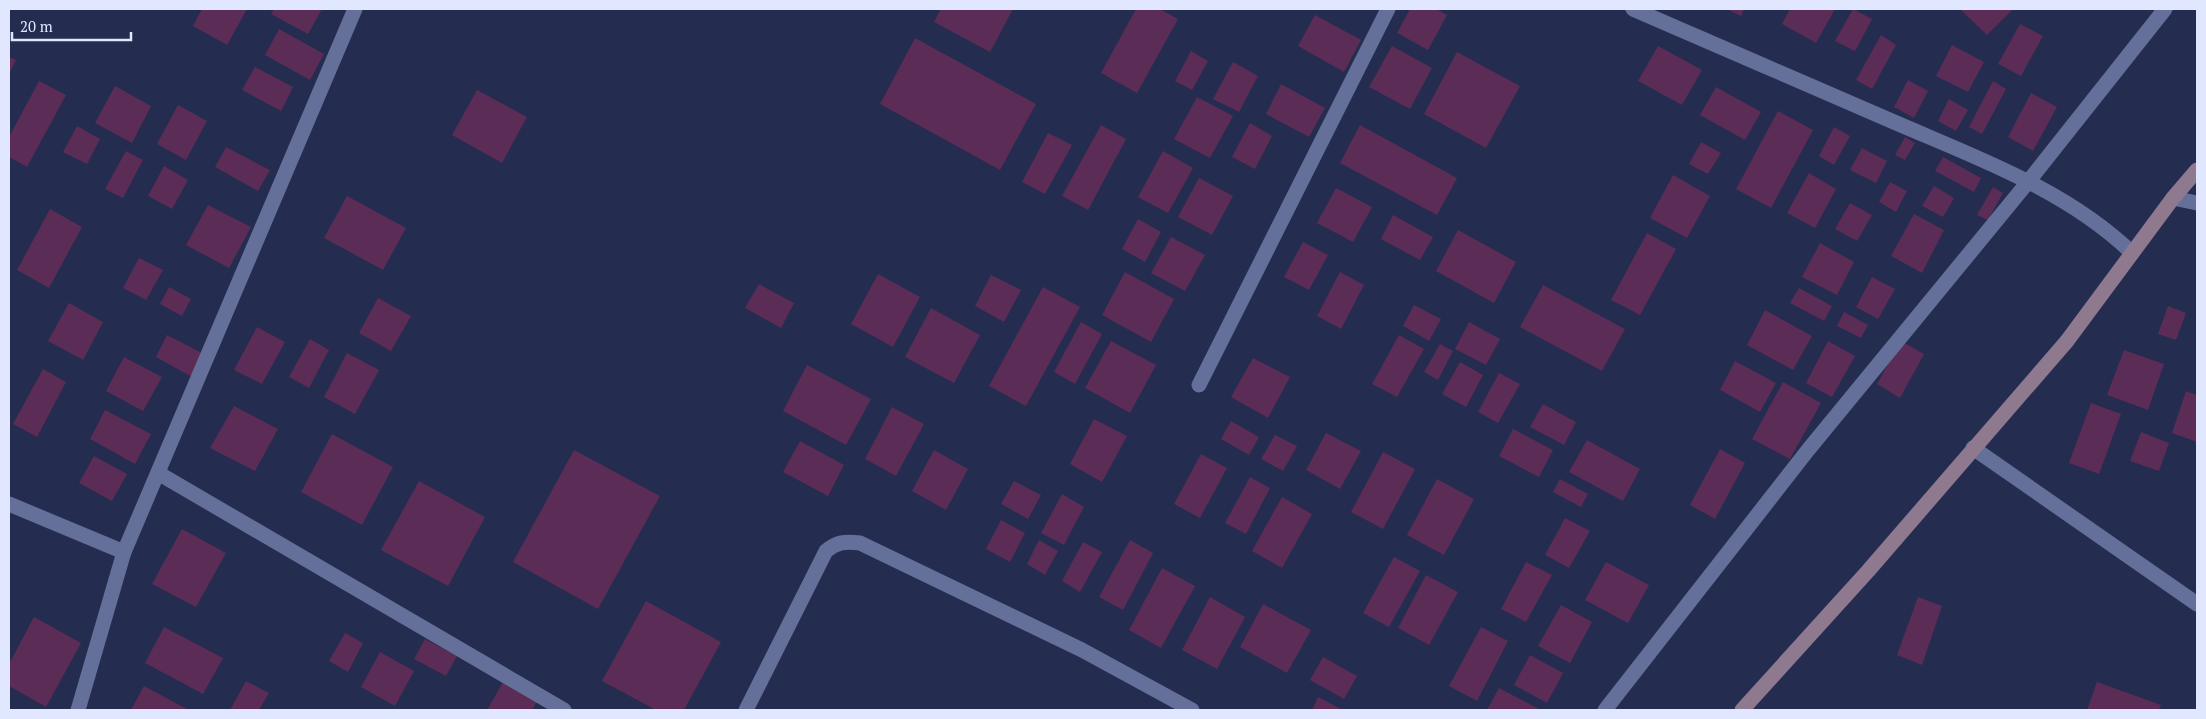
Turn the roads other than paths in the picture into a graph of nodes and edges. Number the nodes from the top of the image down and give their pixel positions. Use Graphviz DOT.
graph roads {
  1 [pos="355,9"];
  2 [pos="1388,9"];
  3 [pos="1633,9"];
  4 [pos="2165,9"];
  5 [pos="2197,170"];
  6 [pos="2028,182"];
  7 [pos="2173,198"];
  8 [pos="2197,203"];
  9 [pos="2132,253"];
  10 [pos="1199,385"];
  11 [pos="1974,448"];
  12 [pos="158,473"];
  13 [pos="9,504"];
  14 [pos="124,552"];
  15 [pos="2197,604"];
  16 [pos="78,710"];
  17 [pos="564,710"];
  18 [pos="746,710"];
  19 [pos="1192,710"];
  20 [pos="1605,710"];
  21 [pos="1742,710"];
  1 -- 12 [label="street"];
  2 -- 10 [label="street"];
  3 -- 6 [label="street"];
  4 -- 6 [label="street"];
  5 -- 7 [label="main road"];
  6 -- 9 [label="street"];
  6 -- 20 [label="street"];
  7 -- 8 [label="street"];
  7 -- 9 [label="main road"];
  9 -- 11 [label="main road"];
  11 -- 15 [label="street"];
  11 -- 21 [label="main road"];
  12 -- 14 [label="street"];
  12 -- 17 [label="street"];
  13 -- 14 [label="street"];
  14 -- 16 [label="street"];
  18 -- 19 [label="street"];
}
